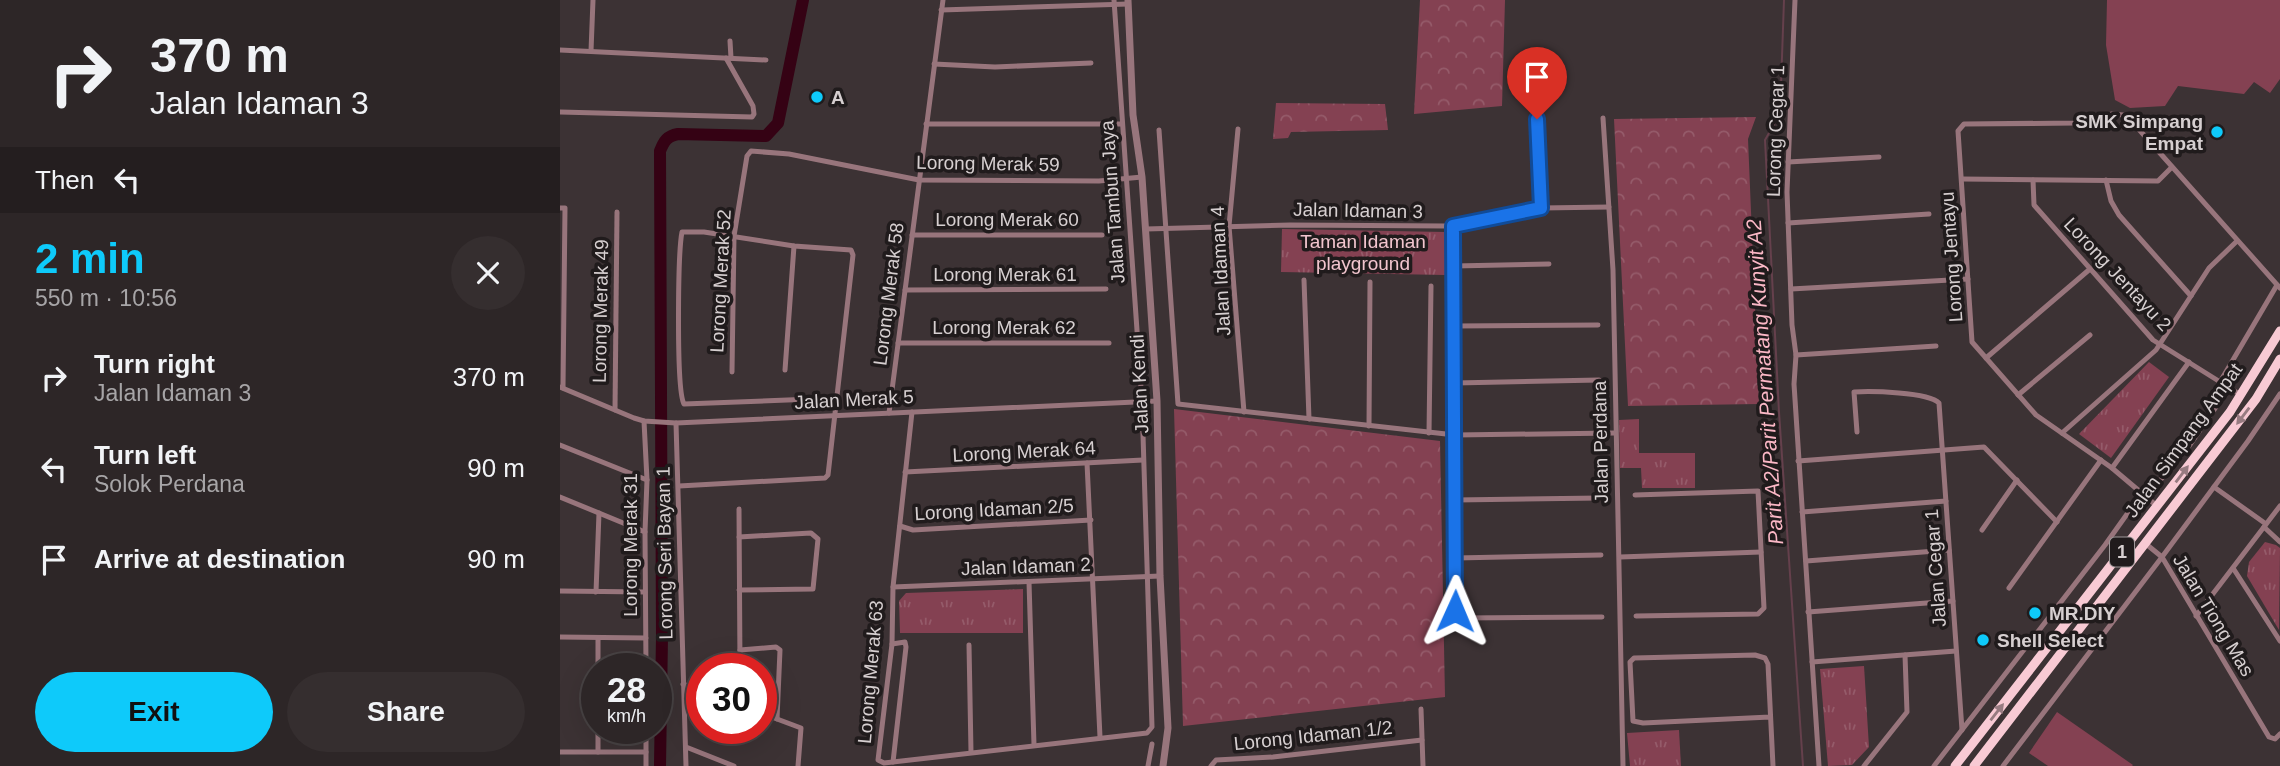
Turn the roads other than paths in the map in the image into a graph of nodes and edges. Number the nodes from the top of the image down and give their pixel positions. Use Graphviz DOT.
graph roads {
  1 [pos="593,0"];
  2 [pos="943,0"];
  3 [pos="1795,0"];
  4 [pos="1114,2"];
  5 [pos="1128,2"];
  6 [pos="941,10"];
  7 [pos="730,41"];
  8 [pos="560,50"];
  9 [pos="591,51"];
  10 [pos="729,58"];
  11 [pos="765,60"];
  12 [pos="1091,63"];
  13 [pos="934,64"];
  14 [pos="560,112"];
  15 [pos="1603,118"];
  16 [pos="1537,119"];
  17 [pos="926,124"];
  18 [pos="1122,124"];
  19 [pos="1237,129"];
  20 [pos="1159,130"];
  21 [pos="751,151"];
  22 [pos="1879,157"];
  23 [pos="1788,162"];
  24 [pos="2172,167"];
  25 [pos="1142,177"];
  26 [pos="1125,179"];
  27 [pos="1962,179"];
  28 [pos="919,180"];
  29 [pos="2033,180"];
  30 [pos="2106,180"];
  31 [pos="1609,207"];
  32 [pos="562,208"];
  33 [pos="1541,208"];
  34 [pos="617,212"];
  35 [pos="1929,214"];
  36 [pos="1788,223"];
  37 [pos="1229,226"];
  38 [pos="1453,226"];
  39 [pos="1166,228"];
  40 [pos="1146,229"];
  41 [pos="1102,234"];
  42 [pos="912,235"];
  43 [pos="734,236"];
  44 [pos="2237,241"];
  45 [pos="794,246"];
  46 [pos="1549,264"];
  47 [pos="562,265"];
  48 [pos="1454,266"];
  49 [pos="2090,269"];
  50 [pos="1304,279"];
  51 [pos="1968,279"];
  52 [pos="1370,282"];
  53 [pos="1431,286"];
  54 [pos="2278,287"];
  55 [pos="1106,289"];
  56 [pos="1791,289"];
  57 [pos="905,290"];
  58 [pos="2191,296"];
  59 [pos="1598,324"];
  60 [pos="1454,326"];
  61 [pos="2280,331"];
  62 [pos="2090,335"];
  63 [pos="1109,342"];
  64 [pos="898,343"];
  65 [pos="2161,345"];
  66 [pos="1936,346"];
  67 [pos="1796,355"];
  68 [pos="1986,358"];
  69 [pos="2280,360"];
  70 [pos="2189,362"];
  71 [pos="785,370"];
  72 [pos="732,372"];
  73 [pos="1599,380"];
  74 [pos="2220,382"];
  75 [pos="1455,383"];
  76 [pos="562,387"];
  77 [pos="2230,388"];
  78 [pos="2280,394"];
  79 [pos="2018,395"];
  80 [pos="2241,395"];
  81 [pos="838,398"];
  82 [pos="1157,401"];
  83 [pos="1142,402"];
  84 [pos="615,410"];
  85 [pos="912,412"];
  86 [pos="1244,412"];
  87 [pos="889,413"];
  88 [pos="834,417"];
  89 [pos="1308,419"];
  90 [pos="644,421"];
  91 [pos="673,423"];
  92 [pos="1369,426"];
  93 [pos="1857,432"];
  94 [pos="1429,433"];
  95 [pos="1615,433"];
  96 [pos="2062,433"];
  97 [pos="1455,435"];
  98 [pos="560,445"];
  99 [pos="1943,451"];
  100 [pos="1143,460"];
  101 [pos="2101,460"];
  102 [pos="1798,461"];
  103 [pos="1087,463"];
  104 [pos="2112,468"];
  105 [pos="905,472"];
  106 [pos="647,480"];
  107 [pos="2017,480"];
  108 [pos="679,486"];
  109 [pos="2214,487"];
  110 [pos="1635,495"];
  111 [pos="2144,495"];
  112 [pos="560,497"];
  113 [pos="1600,498"];
  114 [pos="1455,500"];
  115 [pos="1946,501"];
  116 [pos="2158,506"];
  117 [pos="2280,506"];
  118 [pos="738,509"];
  119 [pos="1801,512"];
  120 [pos="599,513"];
  121 [pos="1091,520"];
  122 [pos="2057,522"];
  123 [pos="2265,525"];
  124 [pos="900,526"];
  125 [pos="1982,530"];
  126 [pos="645,531"];
  127 [pos="739,537"];
  128 [pos="2280,542"];
  129 [pos="2146,544"];
  130 [pos="1949,550"];
  131 [pos="1760,552"];
  132 [pos="1601,555"];
  133 [pos="1620,557"];
  134 [pos="2162,557"];
  135 [pos="1456,558"];
  136 [pos="1806,561"];
  137 [pos="2233,568"];
  138 [pos="1160,576"];
  139 [pos="1147,577"];
  140 [pos="1093,579"];
  141 [pos="1029,582"];
  142 [pos="893,587"];
  143 [pos="2009,588"];
  144 [pos="739,590"];
  145 [pos="560,591"];
  146 [pos="596,592"];
  147 [pos="645,592"];
  148 [pos="1953,601"];
  149 [pos="1808,612"];
  150 [pos="1636,616"];
  151 [pos="2196,616"];
  152 [pos="1602,617"];
  153 [pos="560,637"];
  154 [pos="598,638"];
  155 [pos="646,638"];
  156 [pos="2280,641"];
  157 [pos="892,644"];
  158 [pos="969,645"];
  159 [pos="740,650"];
  160 [pos="1956,651"];
  161 [pos="598,653"];
  162 [pos="646,653"];
  163 [pos="1905,655"];
  164 [pos="1811,662"];
  165 [pos="683,684"];
  166 [pos="686,685"];
  167 [pos="1421,709"];
  168 [pos="1770,717"];
  169 [pos="777,719"];
  170 [pos="1962,730"];
  171 [pos="2278,736"];
  172 [pos="1100,737"];
  173 [pos="1422,740"];
  174 [pos="1952,743"];
  175 [pos="598,744"];
  176 [pos="646,744"];
  177 [pos="1152,744"];
  178 [pos="1034,745"];
  179 [pos="686,747"];
  180 [pos="560,752"];
  181 [pos="598,752"];
  182 [pos="646,752"];
  183 [pos="971,752"];
  184 [pos="1965,754"];
  185 [pos="1273,757"];
  186 [pos="895,763"];
  187 [pos="646,766"];
  188 [pos="686,766"];
  189 [pos="734,766"];
  190 [pos="798,766"];
  191 [pos="1148,766"];
  192 [pos="1163,766"];
  193 [pos="1211,766"];
  194 [pos="1272,766"];
  195 [pos="1423,766"];
  196 [pos="1623,766"];
  197 [pos="1773,766"];
  198 [pos="1819,766"];
  199 [pos="1864,766"];
  200 [pos="1934,766"];
  201 [pos="1955,766"];
  202 [pos="1973,766"];
  203 [pos="2003,766"];
  1 -- 9 [label="street"];
  2 -- 6 [label="street, Lorong Merak 58"];
  3 -- 23 [label="street, Lorong Cegar 1"];
  4 -- 5 [label="street"];
  4 -- 6 [label="street"];
  4 -- 18 [label="street, Jalan Tambun Jaya"];
  5 -- 25 [label="street, Jalan Kendi"];
  6 -- 13 [label="street, Lorong Merak 58"];
  7 -- 10 [label="street"];
  8 -- 9 [label="street"];
  9 -- 10 [label="street"];
  10 -- 11 [label="street"];
  10 -- 14 [label="street"];
  12 -- 13 [label="street"];
  13 -- 17 [label="street, Lorong Merak 58"];
  15 -- 31 [label="street, Jalan Perdana"];
  16 -- 33 [label="street"];
  17 -- 18 [label="street"];
  17 -- 28 [label="street, Lorong Merak 58"];
  18 -- 26 [label="street, Jalan Tambun Jaya"];
  19 -- 37 [label="street, Jalan Idaman 4"];
  20 -- 39 [label="street, Jalan Kendi"];
  21 -- 28 [label="street, Lorong Merak 59"];
  21 -- 43 [label="street, Lorong Merak 52"];
  22 -- 23 [label="street"];
  23 -- 36 [label="street, Lorong Cegar 1"];
  24 -- 27 [label="street, Lorong Jentayu"];
  24 -- 30 [label="street"];
  24 -- 44 [label="street"];
  25 -- 26 [label="street, Lorong Merak 59"];
  25 -- 40 [label="street, Jalan Kendi"];
  26 -- 28 [label="street, Lorong Merak 59"];
  26 -- 83 [label="street, Jalan Tambun Jaya"];
  27 -- 29 [label="street"];
  27 -- 51 [label="street, Lorong Jentayu"];
  28 -- 42 [label="street, Lorong Merak 58"];
  29 -- 30 [label="street"];
  29 -- 49 [label="street, Lorong Jentayu 2"];
  30 -- 58 [label="street"];
  31 -- 33 [label="street, Jalan Idaman 3"];
  31 -- 95 [label="street, Jalan Perdana"];
  32 -- 47 [label="street"];
  33 -- 38 [label="street, Jalan Idaman 3"];
  34 -- 84 [label="street, Lorong Merak 49"];
  35 -- 36 [label="street"];
  36 -- 56 [label="street, Lorong Cegar 1"];
  37 -- 38 [label="street, Jalan Idaman 3"];
  37 -- 39 [label="street, Jalan Idaman 3"];
  37 -- 86 [label="street, Jalan Idaman 4"];
  38 -- 48 [label="street"];
  39 -- 40 [label="street, Jalan Idaman 3"];
  39 -- 86 [label="street, Jalan Kendi"];
  40 -- 82 [label="street, Jalan Kendi"];
  41 -- 42 [label="street, Lorong Merak 60"];
  42 -- 57 [label="street, Lorong Merak 58"];
  43 -- 45 [label="street"];
  43 -- 72 [label="street, Lorong Merak 52"];
  43 -- 81 [label="street"];
  44 -- 54 [label="street"];
  44 -- 58 [label="street"];
  45 -- 71 [label="street"];
  45 -- 81 [label="street"];
  46 -- 48 [label="street"];
  47 -- 76 [label="street"];
  48 -- 60 [label="street"];
  49 -- 65 [label="street, Lorong Jentayu 2"];
  49 -- 68 [label="street"];
  50 -- 89 [label="street"];
  51 -- 56 [label="street"];
  51 -- 68 [label="street, Lorong Jentayu"];
  52 -- 92 [label="street"];
  53 -- 94 [label="street"];
  54 -- 74 [label="street"];
  55 -- 57 [label="street, Lorong Merak 61"];
  56 -- 67 [label="street, Lorong Cegar 1"];
  57 -- 64 [label="street, Lorong Merak 58"];
  58 -- 65 [label="street"];
  59 -- 60 [label="street"];
  60 -- 75 [label="street"];
  61 -- 80 [label="highway, Jalan Simpang Ampat / 1"];
  62 -- 79 [label="street"];
  63 -- 64 [label="street, Lorong Merak 62"];
  64 -- 87 [label="street, Lorong Merak 58"];
  65 -- 70 [label="street, Lorong Jentayu 2"];
  65 -- 96 [label="street"];
  66 -- 67 [label="street"];
  67 -- 102 [label="street, Lorong Cegar 1"];
  68 -- 79 [label="street, Lorong Jentayu"];
  69 -- 129 [label="highway, Jalan Simpang Ampat / 1, one-way"];
  70 -- 74 [label="street, Lorong Jentayu 2"];
  70 -- 104 [label="street"];
  73 -- 75 [label="street"];
  74 -- 77 [label="street, Lorong Jentayu 2"];
  75 -- 97 [label="street"];
  76 -- 84 [label="street, Jalan Merak 5"];
  77 -- 80 [label="street, Lorong Jentayu 2"];
  77 -- 111 [label="street"];
  78 -- 109 [label="street"];
  79 -- 96 [label="street, Lorong Jentayu"];
  116 -- 80 [label="highway, Jalan Simpang Ampat / 1, one-way"];
  81 -- 88 [label="street"];
  82 -- 83 [label="street, Jalan Merak 5"];
  82 -- 138 [label="street, Jalan Kendi"];
  83 -- 85 [label="street, Jalan Merak 5"];
  83 -- 100 [label="street, Jalan Kendi"];
  84 -- 90 [label="street, Jalan Merak 5"];
  85 -- 87 [label="street, Jalan Merak 5"];
  85 -- 105 [label="street, Lorong Merak 63"];
  86 -- 89 [label="street"];
  87 -- 88 [label="street, Jalan Merak 5"];
  88 -- 91 [label="street, Jalan Merak 5"];
  88 -- 108 [label="street"];
  89 -- 92 [label="street"];
  90 -- 91 [label="street, Jalan Merak 5"];
  90 -- 106 [label="street, Lorong Merak 31"];
  91 -- 108 [label="street, Lorong Seri Bayan 1"];
  92 -- 94 [label="street"];
  93 -- 99 [label="street, Jalan Cegar 1"];
  94 -- 97 [label="street"];
  95 -- 97 [label="street"];
  95 -- 133 [label="street, Jalan Perdana"];
  96 -- 101 [label="street, Lorong Jentayu"];
  97 -- 114 [label="street"];
  98 -- 106 [label="street"];
  99 -- 102 [label="street"];
  99 -- 107 [label="street"];
  99 -- 115 [label="street, Jalan Cegar 1"];
  100 -- 103 [label="street, Lorong Merak 64"];
  100 -- 139 [label="street, Jalan Kendi"];
  101 -- 104 [label="street, Lorong Jentayu"];
  101 -- 122 [label="street"];
  102 -- 119 [label="street, Lorong Cegar 1"];
  103 -- 105 [label="street, Lorong Merak 64"];
  103 -- 121 [label="street"];
  104 -- 111 [label="street, Lorong Jentayu"];
  105 -- 124 [label="street, Lorong Merak 63"];
  106 -- 126 [label="street, Lorong Merak 31"];
  107 -- 122 [label="street"];
  107 -- 125 [label="street"];
  108 -- 165 [label="street, Lorong Seri Bayan 1"];
  109 -- 123 [label="street"];
  109 -- 134 [label="street"];
  110 -- 131 [label="street"];
  111 -- 116 [label="street, Lorong Jentayu"];
  111 -- 170 [label="street"];
  112 -- 120 [label="street"];
  113 -- 114 [label="street"];
  114 -- 135 [label="street"];
  115 -- 119 [label="street"];
  115 -- 130 [label="street, Jalan Cegar 1"];
  184 -- 116 [label="highway, Jalan Simpang Ampat / 1, one-way"];
  117 -- 123 [label="street"];
  118 -- 127 [label="street"];
  119 -- 136 [label="street, Lorong Cegar 1"];
  120 -- 126 [label="street"];
  120 -- 146 [label="street"];
  121 -- 124 [label="street, Lorong Idaman 2/5"];
  121 -- 140 [label="street"];
  122 -- 143 [label="street"];
  123 -- 128 [label="street"];
  123 -- 137 [label="street"];
  124 -- 142 [label="street, Lorong Merak 63"];
  126 -- 147 [label="street, Lorong Merak 31"];
  127 -- 144 [label="street"];
  127 -- 144 [label="street"];
  129 -- 134 [label="street, Jalan Tiong Mas"];
  129 -- 202 [label="highway, Jalan Simpang Ampat / 1"];
  130 -- 136 [label="street"];
  130 -- 148 [label="street, Jalan Cegar 1"];
  131 -- 133 [label="street"];
  131 -- 150 [label="street"];
  132 -- 135 [label="street"];
  133 -- 196 [label="street, Jalan Perdana"];
  134 -- 151 [label="street, Jalan Tiong Mas"];
  134 -- 203 [label="street"];
  135 -- 152 [label="street"];
  136 -- 149 [label="street, Lorong Cegar 1"];
  137 -- 151 [label="street"];
  137 -- 156 [label="street"];
  138 -- 139 [label="street, Jalan Idaman 2"];
  138 -- 192 [label="street, Jalan Kendi"];
  139 -- 140 [label="street, Jalan Idaman 2"];
  139 -- 172 [label="street, Jalan Kendi"];
  140 -- 141 [label="street, Jalan Idaman 2"];
  140 -- 172 [label="street"];
  141 -- 142 [label="street, Jalan Idaman 2"];
  141 -- 178 [label="street"];
  142 -- 157 [label="street, Lorong Merak 63"];
  144 -- 159 [label="street"];
  145 -- 146 [label="street"];
  146 -- 147 [label="street"];
  147 -- 155 [label="street, Lorong Merak 31"];
  148 -- 149 [label="street"];
  148 -- 160 [label="street, Jalan Cegar 1"];
  149 -- 164 [label="street, Lorong Cegar 1"];
  151 -- 171 [label="street, Jalan Tiong Mas"];
  153 -- 154 [label="street"];
  154 -- 155 [label="street"];
  154 -- 161 [label="street"];
  155 -- 162 [label="street, Lorong Merak 31"];
  157 -- 186 [label="street, Lorong Merak 63"];
  157 -- 186 [label="street"];
  158 -- 183 [label="street"];
  159 -- 169 [label="street"];
  160 -- 163 [label="street"];
  160 -- 170 [label="street, Jalan Cegar 1"];
  163 -- 164 [label="street"];
  163 -- 199 [label="street"];
  164 -- 198 [label="street, Lorong Cegar 1"];
  165 -- 166 [label="street"];
  165 -- 179 [label="street, Lorong Seri Bayan 1"];
  167 -- 173 [label="street"];
  168 -- 168 [label="street"];
  168 -- 197 [label="street"];
  169 -- 190 [label="street"];
  170 -- 174 [label="street"];
  172 -- 178 [label="street"];
  173 -- 185 [label="street, Lorong Idaman 1/2"];
  173 -- 195 [label="street"];
  174 -- 184 [label="street"];
  174 -- 200 [label="street"];
  175 -- 181 [label="street"];
  176 -- 182 [label="street"];
  177 -- 191 [label="street"];
  178 -- 183 [label="street"];
  179 -- 188 [label="street, Lorong Seri Bayan 1"];
  179 -- 189 [label="street"];
  180 -- 181 [label="street"];
  181 -- 182 [label="street"];
  182 -- 187 [label="street"];
  183 -- 186 [label="street"];
  184 -- 201 [label="highway, Jalan Simpang Ampat / 1"];
  185 -- 193 [label="street, Lorong Idaman 1/2"];
  185 -- 194 [label="street"];
}
